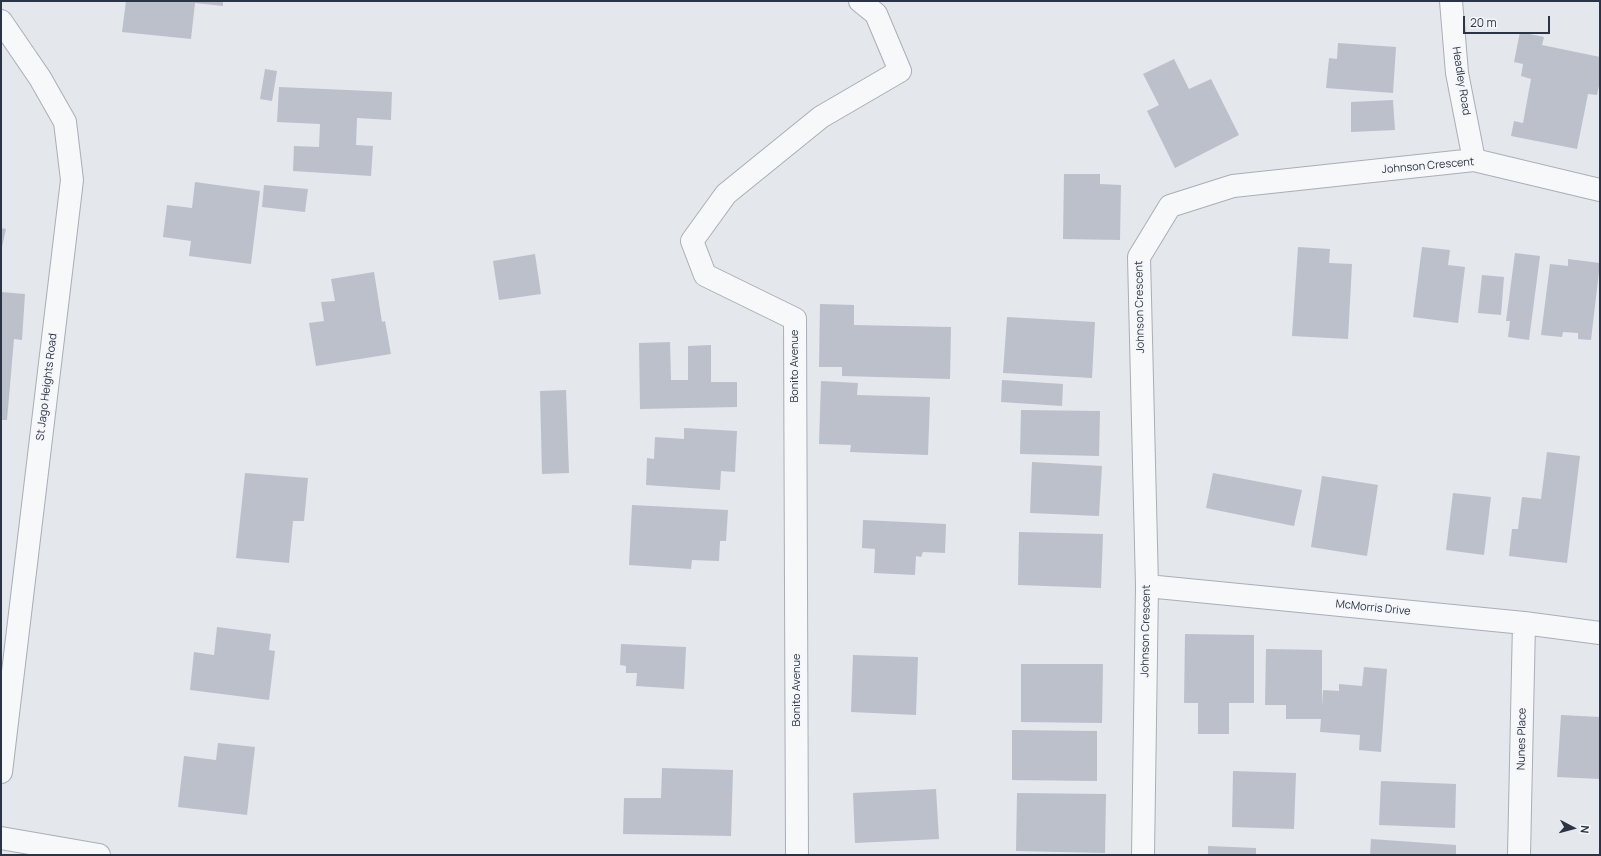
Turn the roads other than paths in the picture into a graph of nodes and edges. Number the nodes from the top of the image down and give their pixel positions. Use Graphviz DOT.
graph roads {
  1 [pos="860,1"];
  2 [pos="1451,1"];
  3 [pos="1,21"];
  4 [pos="1474,160"];
  5 [pos="1600,190"];
  6 [pos="1147,586"];
  7 [pos="1524,623"];
  8 [pos="1600,633"];
  9 [pos="1,772"];
  10 [pos="1,838"];
  11 [pos="99,855"];
  12 [pos="797,855"];
  13 [pos="1143,855"];
  14 [pos="1519,855"];
  1 -- 12 [label="street, Bonito Avenue"];
  2 -- 4 [label="street, Headley Road"];
  3 -- 9 [label="street, St Jago Heights Road"];
  4 -- 5 [label="street, Johnson Crescent"];
  4 -- 6 [label="street, Johnson Crescent"];
  6 -- 7 [label="street, McMorris Drive"];
  6 -- 13 [label="street, Johnson Crescent"];
  7 -- 8 [label="street, McMorris Drive"];
  7 -- 14 [label="street, Nunes Place"];
  10 -- 11 [label="street"];
}
